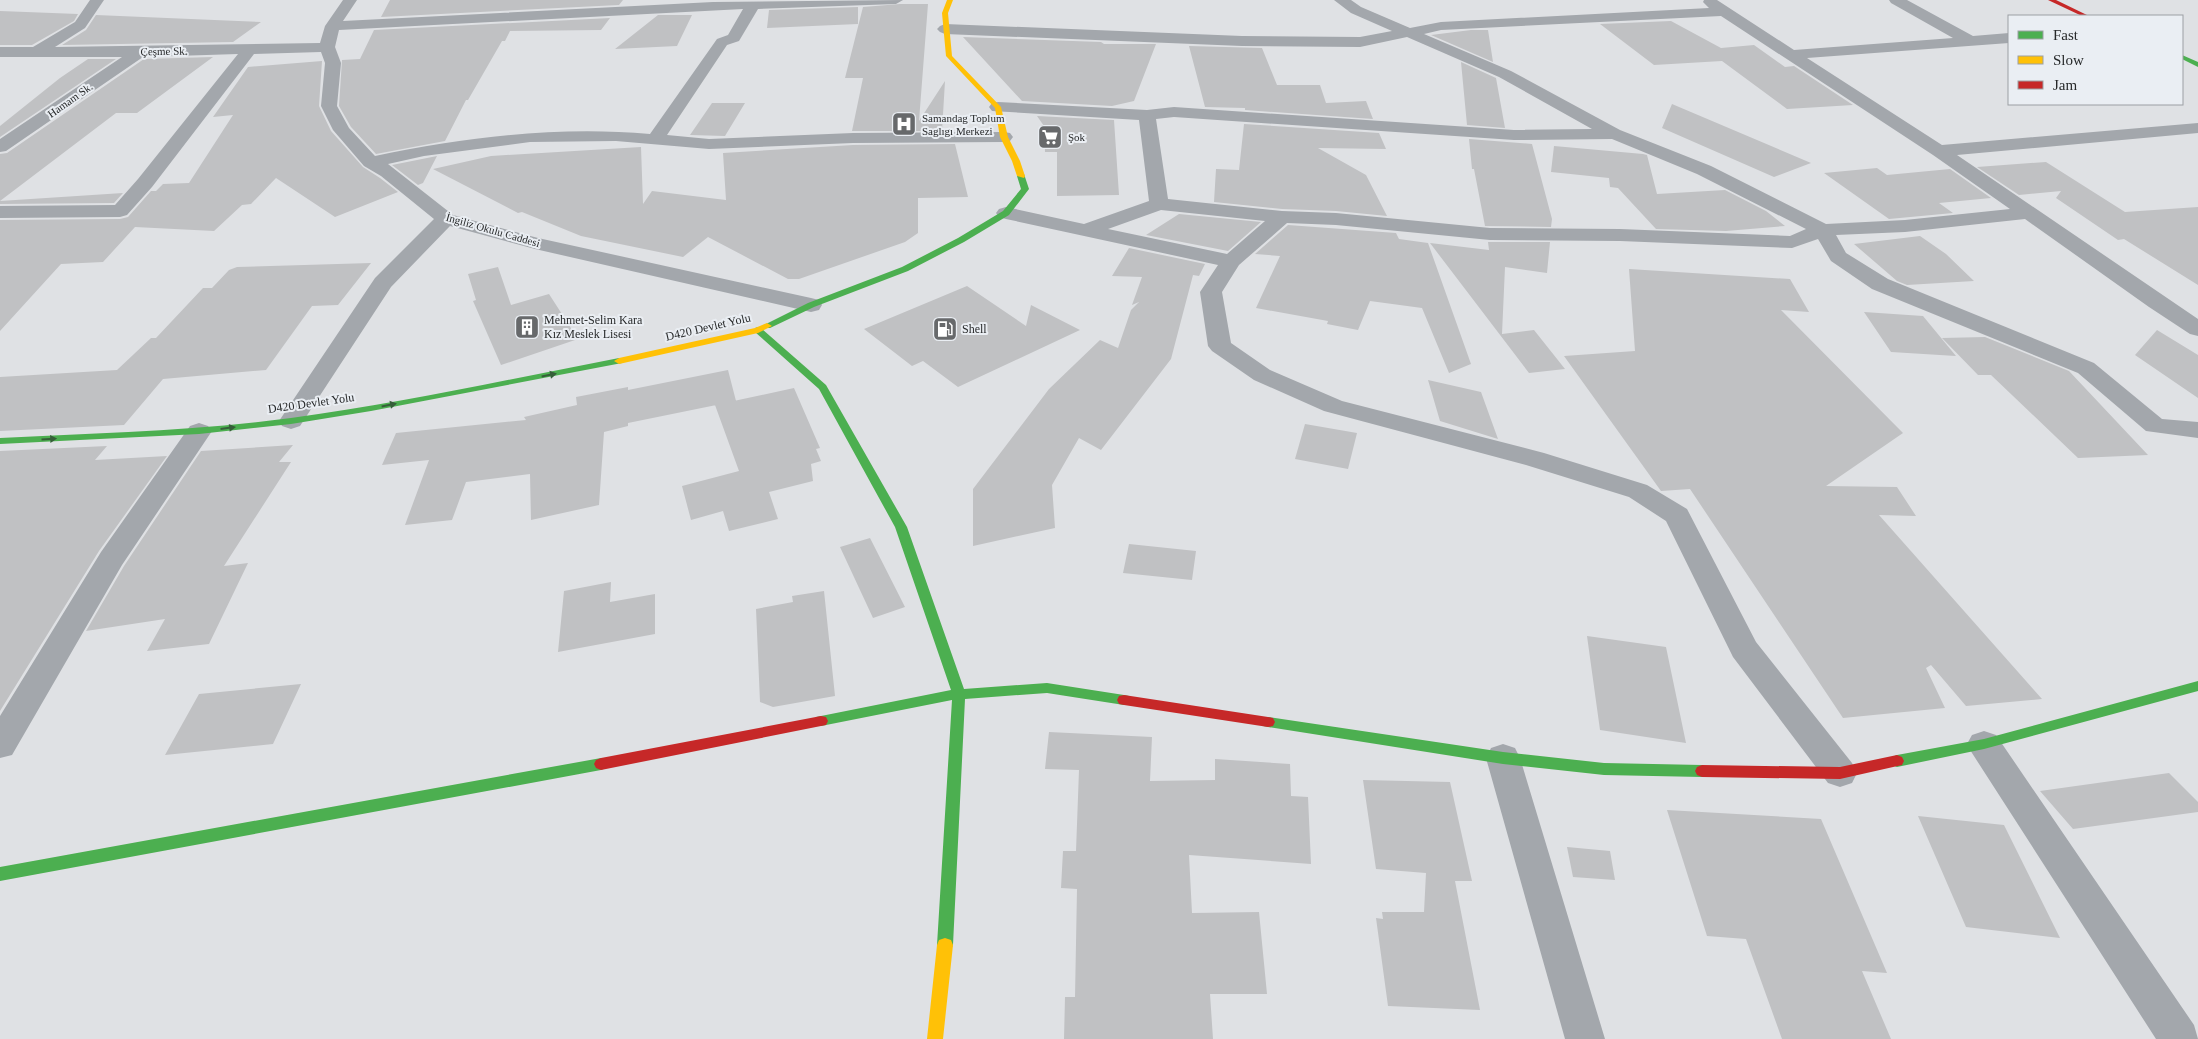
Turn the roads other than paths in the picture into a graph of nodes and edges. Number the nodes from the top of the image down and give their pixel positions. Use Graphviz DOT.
graph roads {
  1 [pos="97,0"];
  2 [pos="350,0"];
  3 [pos="896,0"];
  4 [pos="950,0"];
  5 [pos="1341,0"];
  6 [pos="1707,0"];
  7 [pos="1896,0"];
  8 [pos="2052,0"];
  9 [pos="753,5"];
  10 [pos="1726,11"];
  11 [pos="2084,15"];
  12 [pos="332,26"];
  13 [pos="945,29"];
  14 [pos="1407,31"];
  15 [pos="2008,38"];
  16 [pos="1972,42"];
  17 [pos="327,47"];
  18 [pos="250,49"];
  19 [pos="0,52"];
  20 [pos="139,52"];
  21 [pos="34,53"];
  22 [pos="1790,55"];
  23 [pos="2183,58"];
  24 [pos="2198,65"];
  25 [pos="0,68"];
  26 [pos="998,107"];
  27 [pos="1147,115"];
  28 [pos="2198,128"];
  29 [pos="1614,134"];
  30 [pos="1004,136"];
  31 [pos="655,139"];
  32 [pos="0,147"];
  33 [pos="1939,151"];
  34 [pos="371,162"];
  35 [pos="1159,204"];
  36 [pos="0,212"];
  37 [pos="1006,213"];
  38 [pos="2028,214"];
  39 [pos="1282,217"];
  40 [pos="446,220"];
  41 [pos="1085,230"];
  42 [pos="1823,230"];
  43 [pos="1231,261"];
  44 [pos="811,306"];
  45 [pos="2198,329"];
  46 [pos="758,330"];
  47 [pos="291,421"];
  48 [pos="2198,430"];
  49 [pos="200,431"];
  50 [pos="0,441"];
  51 [pos="2198,686"];
  52 [pos="959,694"];
  53 [pos="1984,744"];
  54 [pos="0,745"];
  55 [pos="1503,758"];
  56 [pos="1840,773"];
  57 [pos="0,874"];
  58 [pos="935,1039"];
  59 [pos="1585,1039"];
  60 [pos="2180,1039"];
  1 -- 21 [label="street"];
  2 -- 12 [label="street, İngiliz Okulu Caddesi"];
  3 -- 9 [label="street"];
  4 -- 13 [label="street"];
  5 -- 14 [label="street"];
  6 -- 10 [label="street"];
  7 -- 16 [label="street"];
  8 -- 11 [label="street"];
  9 -- 12 [label="street"];
  9 -- 31 [label="street"];
  10 -- 14 [label="street"];
  10 -- 22 [label="street"];
  12 -- 17 [label="street, İngiliz Okulu Caddesi"];
  13 -- 14 [label="street"];
  13 -- 26 [label="street"];
  14 -- 29 [label="street"];
  15 -- 16 [label="street"];
  16 -- 22 [label="street"];
  17 -- 18 [label="street, Çeşme Sk."];
  17 -- 34 [label="street, İngiliz Okulu Caddesi"];
  18 -- 20 [label="street, Çeşme Sk."];
  18 -- 36 [label="street"];
  19 -- 21 [label="street, Çeşme Sk."];
  20 -- 21 [label="street, Çeşme Sk."];
  20 -- 32 [label="street, Hamam Sk."];
  21 -- 25 [label="street"];
  22 -- 33 [label="street"];
  23 -- 24 [label="street"];
  26 -- 27 [label="street"];
  26 -- 30 [label="street, D420 Devlet Yolu"];
  27 -- 29 [label="street"];
  27 -- 35 [label="street"];
  28 -- 33 [label="street"];
  29 -- 42 [label="street"];
  30 -- 31 [label="street"];
  30 -- 37 [label="street, D420 Devlet Yolu"];
  31 -- 34 [label="street"];
  33 -- 38 [label="street"];
  34 -- 40 [label="street, İngiliz Okulu Caddesi"];
  35 -- 39 [label="street"];
  35 -- 41 [label="street"];
  37 -- 41 [label="street"];
  37 -- 44 [label="street, D420 Devlet Yolu"];
  38 -- 42 [label="street"];
  38 -- 45 [label="street"];
  39 -- 42 [label="street"];
  39 -- 43 [label="street"];
  40 -- 44 [label="street, İngiliz Okulu Caddesi"];
  40 -- 47 [label="street"];
  41 -- 43 [label="street"];
  42 -- 48 [label="street"];
  43 -- 56 [label="street"];
  44 -- 46 [label="street, D420 Devlet Yolu"];
  47 -- 46 [label="street, D420 Devlet Yolu, one-way"];
  46 -- 52 [label="street"];
  49 -- 47 [label="street, D420 Devlet Yolu, one-way"];
  50 -- 49 [label="street, D420 Devlet Yolu, one-way"];
  49 -- 54 [label="street"];
  51 -- 53 [label="street"];
  52 -- 55 [label="street"];
  52 -- 57 [label="street"];
  52 -- 58 [label="street"];
  53 -- 56 [label="street"];
  53 -- 60 [label="street"];
  55 -- 56 [label="street"];
  55 -- 59 [label="street"];
}
